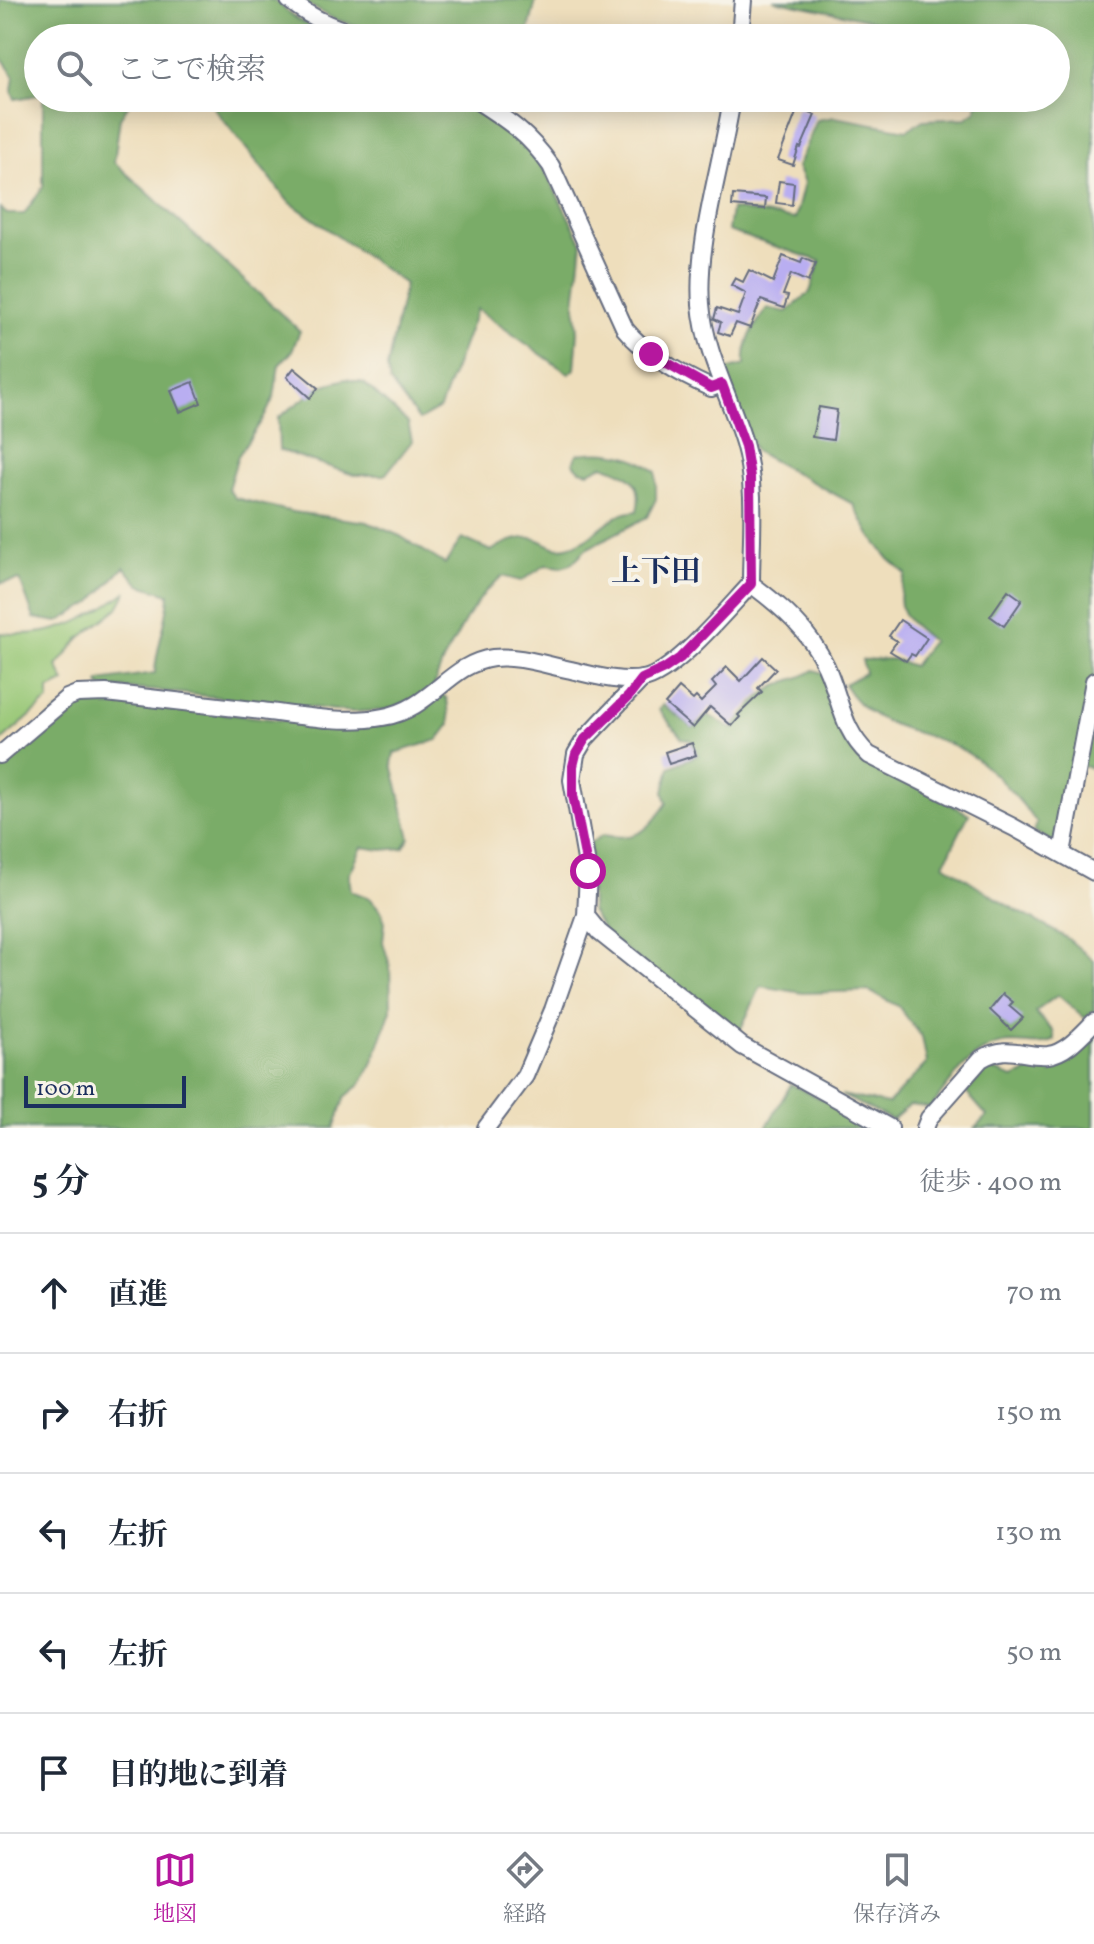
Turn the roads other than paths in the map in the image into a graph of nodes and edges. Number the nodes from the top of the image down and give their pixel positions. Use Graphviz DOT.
graph roads {
  1 [pos="289,0"];
  2 [pos="743,0"];
  3 [pos="325,24"];
  4 [pos="741,24"];
  5 [pos="494,112"];
  6 [pos="729,112"];
  7 [pos="722,384"];
  8 [pos="751,584"];
  9 [pos="642,679"];
  10 [pos="1094,681"];
  11 [pos="0,755"];
  12 [pos="1062,853"];
  13 [pos="1094,872"];
  14 [pos="586,916"];
  15 [pos="1094,1022"];
  16 [pos="486,1128"];
  17 [pos="890,1128"];
  18 [pos="925,1128"];
  1 -- 3 [label="street"];
  2 -- 4 [label="street"];
  5 -- 7 [label="street"];
  6 -- 7 [label="street"];
  7 -- 8 [label="street"];
  8 -- 9 [label="street"];
  8 -- 12 [label="street"];
  9 -- 11 [label="street"];
  9 -- 14 [label="street"];
  10 -- 12 [label="street"];
  12 -- 13 [label="street"];
  14 -- 16 [label="street"];
  14 -- 17 [label="street"];
  15 -- 18 [label="street"];
}
